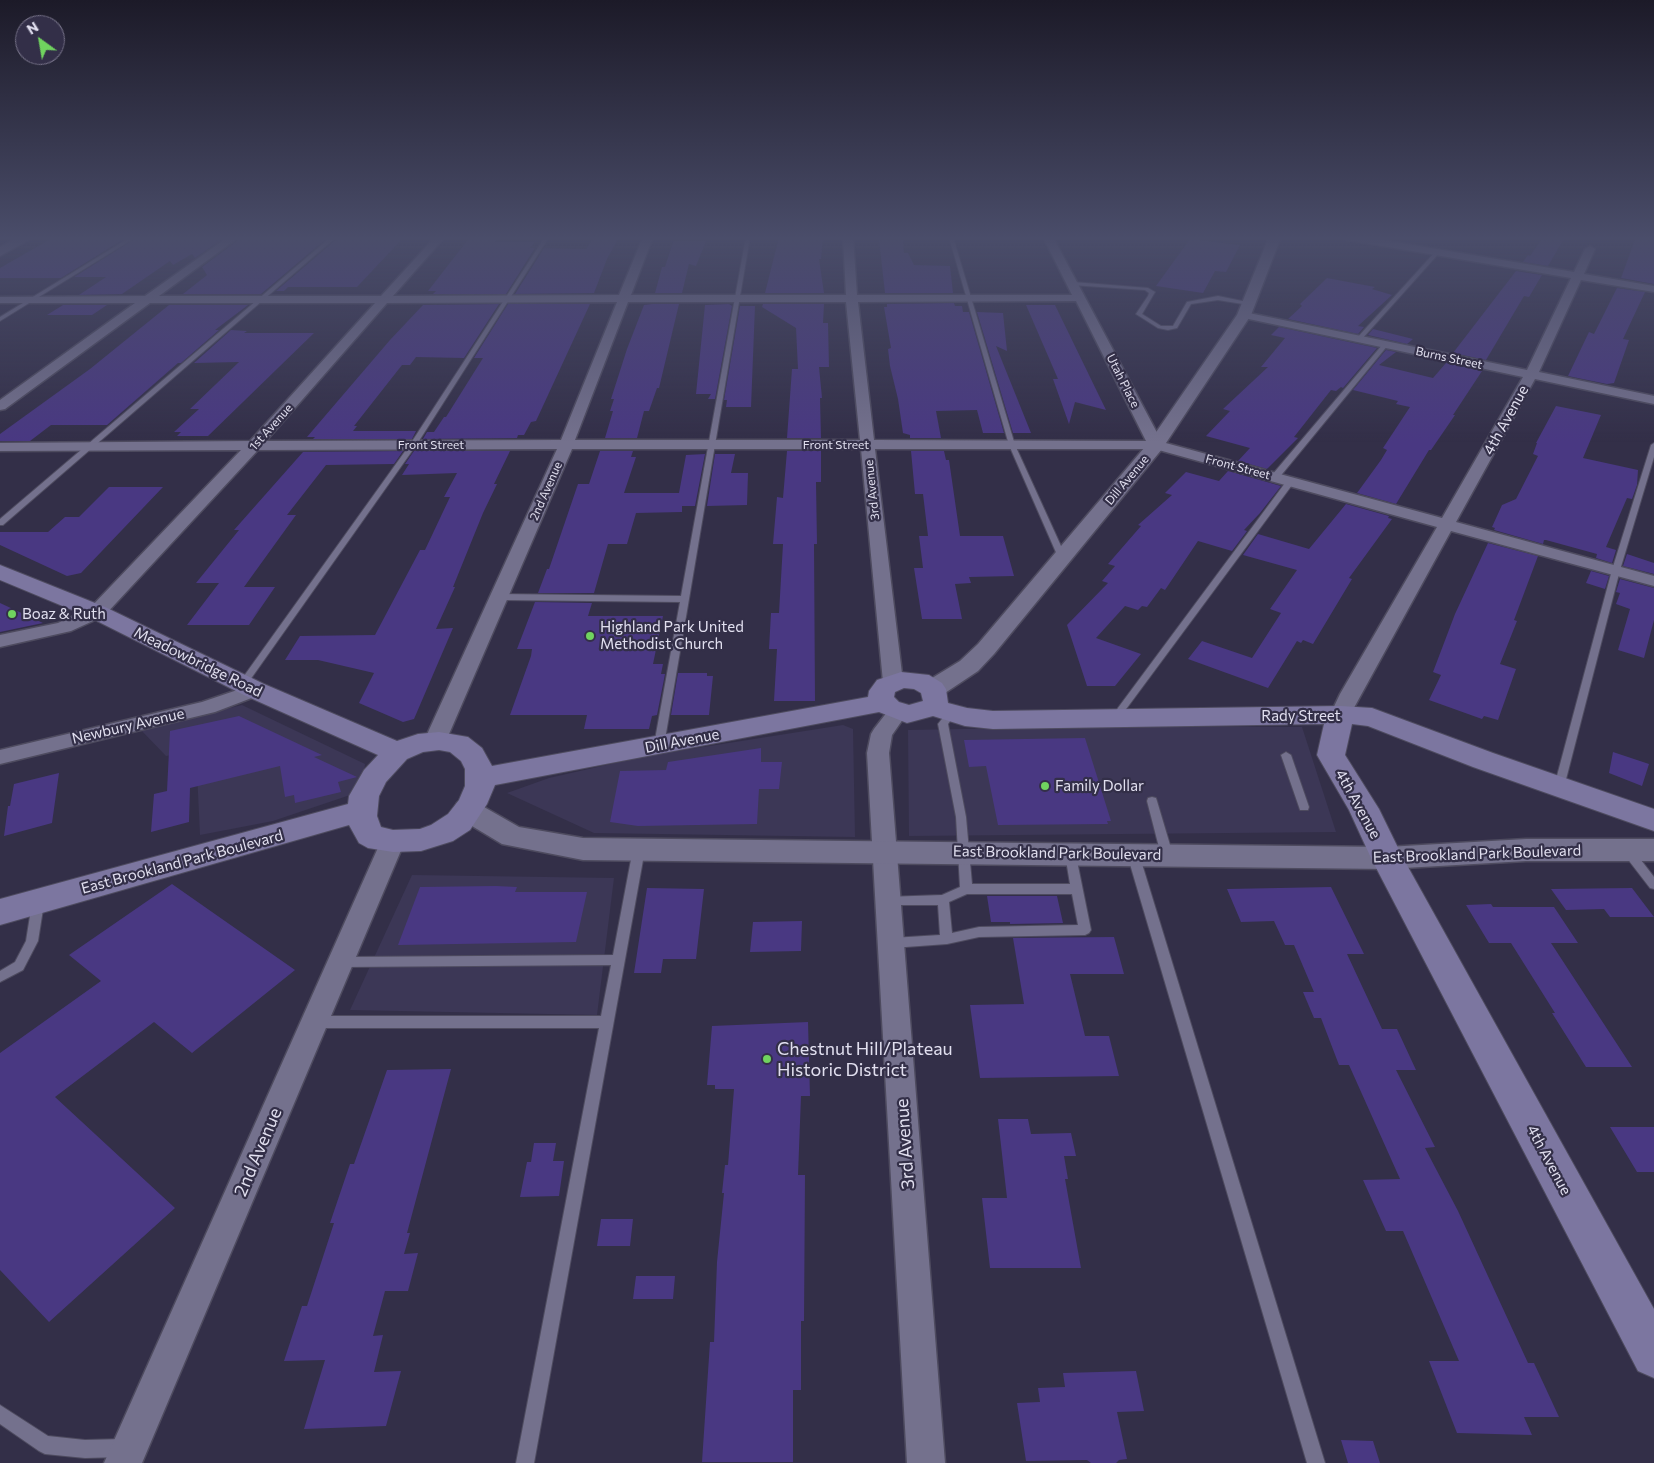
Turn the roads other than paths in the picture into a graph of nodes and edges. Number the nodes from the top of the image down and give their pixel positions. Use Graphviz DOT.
graph roads {
  1 [pos="22,305"];
  2 [pos="139,305"];
  3 [pos="256,305"];
  4 [pos="379,305"];
  5 [pos="503,305"];
  6 [pos="622,305"];
  7 [pos="736,305"];
  8 [pos="853,305"];
  9 [pos="972,305"];
  10 [pos="1084,305"];
  11 [pos="1145,305"];
  12 [pos="1188,305"];
  13 [pos="1237,305"];
  14 [pos="1248,305"];
  15 [pos="1390,305"];
  16 [pos="1564,305"];
  17 [pos="1246,309"];
  18 [pos="0,319"];
  19 [pos="1359,339"];
  20 [pos="1385,344"];
  21 [pos="1531,374"];
  22 [pos="1654,400"];
  23 [pos="0,406"];
  24 [pos="414,444"];
  25 [pos="867,444"];
  26 [pos="254,445"];
  27 [pos="566,445"];
  28 [pos="712,445"];
  29 [pos="1012,445"];
  30 [pos="1156,445"];
  31 [pos="1654,445"];
  32 [pos="92,446"];
  33 [pos="0,447"];
  34 [pos="1275,477"];
  35 [pos="1291,482"];
  36 [pos="0,523"];
  37 [pos="1448,524"];
  38 [pos="1062,557"];
  39 [pos="1616,570"];
  40 [pos="0,572"];
  41 [pos="1654,581"];
  42 [pos="499,596"];
  43 [pos="685,599"];
  44 [pos="97,612"];
  45 [pos="0,641"];
  46 [pos="248,688"];
  47 [pos="892,699"];
  48 [pos="939,703"];
  49 [pos="1340,715"];
  50 [pos="1115,718"];
  51 [pos="435,741"];
  52 [pos="659,745"];
  53 [pos="397,752"];
  54 [pos="1286,755"];
  55 [pos="0,757"];
  56 [pos="480,778"];
  57 [pos="1559,787"];
  58 [pos="1152,801"];
  59 [pos="1304,806"];
  60 [pos="363,810"];
  61 [pos="467,810"];
  62 [pos="1654,820"];
  63 [pos="393,842"];
  64 [pos="639,849"];
  65 [pos="1640,850"];
  66 [pos="886,851"];
  67 [pos="963,852"];
  68 [pos="1071,854"];
  69 [pos="1132,854"];
  70 [pos="1167,855"];
  71 [pos="1387,858"];
  72 [pos="1654,885"];
  73 [pos="966,889"];
  74 [pos="1077,889"];
  75 [pos="889,900"];
  76 [pos="943,900"];
  77 [pos="38,902"];
  78 [pos="0,912"];
  79 [pos="947,939"];
  80 [pos="892,943"];
  81 [pos="618,960"];
  82 [pos="341,962"];
  83 [pos="0,977"];
  84 [pos="314,1022"];
  85 [pos="607,1022"];
  86 [pos="1654,1355"];
  87 [pos="0,1414"];
  88 [pos="126,1456"];
  89 [pos="526,1463"];
  90 [pos="926,1463"];
  91 [pos="1316,1463"];
  1 -- 18 [label="lane"];
  2 -- 23 [label="street"];
  3 -- 32 [label="lane"];
  4 -- 26 [label="street, 1st Avenue"];
  5 -- 24 [label="lane"];
  6 -- 27 [label="street, 2nd Avenue"];
  7 -- 28 [label="lane"];
  8 -- 25 [label="street, 3rd Avenue"];
  9 -- 29 [label="lane"];
  10 -- 30 [label="street, Utah Place"];
  11 -- 12 [label="lane"];
  13 -- 17 [label="lane"];
  14 -- 17 [label="street, Dill Avenue"];
  15 -- 19 [label="lane"];
  16 -- 21 [label="street, 4th Avenue"];
  17 -- 19 [label="street, Burns Street"];
  17 -- 30 [label="street, Dill Avenue"];
  19 -- 20 [label="street, Burns Street"];
  20 -- 21 [label="street, Burns Street"];
  20 -- 34 [label="lane"];
  21 -- 22 [label="street, Burns Street"];
  21 -- 37 [label="street, 4th Avenue"];
  24 -- 26 [label="street, Front Street"];
  24 -- 27 [label="street, Front Street"];
  24 -- 46 [label="lane"];
  25 -- 28 [label="street, Front Street"];
  25 -- 29 [label="street, Front Street"];
  25 -- 47 [label="street, 3rd Avenue"];
  26 -- 32 [label="street, Front Street"];
  26 -- 44 [label="street, 1st Avenue"];
  27 -- 28 [label="street, Front Street"];
  27 -- 42 [label="street, 2nd Avenue"];
  28 -- 43 [label="lane"];
  29 -- 30 [label="street, Front Street"];
  29 -- 38 [label="lane"];
  30 -- 34 [label="street, Front Street"];
  30 -- 38 [label="street, Dill Avenue"];
  31 -- 39 [label="lane"];
  32 -- 33 [label="street, Front Street"];
  32 -- 36 [label="lane"];
  34 -- 35 [label="street, Front Street"];
  35 -- 37 [label="street, Front Street"];
  35 -- 50 [label="lane"];
  37 -- 39 [label="street, Front Street"];
  37 -- 49 [label="street, 4th Avenue"];
  38 -- 48 [label="street, Dill Avenue"];
  39 -- 41 [label="street, Front Street"];
  39 -- 57 [label="lane"];
  40 -- 44 [label="main road, Meadowbridge Road"];
  42 -- 43 [label="lane"];
  42 -- 51 [label="street, 2nd Avenue"];
  43 -- 52 [label="lane"];
  44 -- 45 [label="street"];
  44 -- 46 [label="main road, Meadowbridge Road"];
  46 -- 53 [label="main road, Meadowbridge Road"];
  46 -- 55 [label="street, Newbury Avenue"];
  47 -- 48 [label="main road, Dill Avenue"];
  47 -- 52 [label="main road, Dill Avenue"];
  47 -- 66 [label="street, 3rd Avenue"];
  48 -- 50 [label="main road, Rady Street"];
  48 -- 67 [label="lane"];
  49 -- 50 [label="main road, Rady Street"];
  49 -- 57 [label="main road, Rady Street"];
  49 -- 71 [label="main road, 4th Avenue"];
  51 -- 53 [label="main road"];
  51 -- 56 [label="main road"];
  52 -- 56 [label="main road, Dill Avenue"];
  53 -- 60 [label="main road"];
  54 -- 59 [label="lane"];
  56 -- 61 [label="main road"];
  57 -- 62 [label="main road, Rady Street"];
  58 -- 70 [label="lane"];
  60 -- 63 [label="main road"];
  60 -- 77 [label="main road, East Brookland Park Boulevard"];
  61 -- 63 [label="main road"];
  61 -- 64 [label="street, East Brookland Park Boulevard"];
  63 -- 82 [label="street, 2nd Avenue"];
  64 -- 66 [label="street, East Brookland Park Boulevard"];
  64 -- 81 [label="lane"];
  65 -- 71 [label="street, East Brookland Park Boulevard"];
  65 -- 72 [label="lane"];
  66 -- 67 [label="street, East Brookland Park Boulevard"];
  66 -- 75 [label="street, 3rd Avenue"];
  67 -- 68 [label="street, East Brookland Park Boulevard"];
  67 -- 73 [label="lane"];
  68 -- 69 [label="street, East Brookland Park Boulevard"];
  68 -- 74 [label="lane"];
  69 -- 70 [label="street, East Brookland Park Boulevard"];
  69 -- 91 [label="lane"];
  70 -- 71 [label="street, East Brookland Park Boulevard"];
  71 -- 86 [label="main road, 4th Avenue"];
  73 -- 74 [label="lane"];
  73 -- 76 [label="lane"];
  74 -- 79 [label="lane"];
  75 -- 76 [label="lane"];
  75 -- 80 [label="street, 3rd Avenue"];
  76 -- 79 [label="lane"];
  77 -- 78 [label="main road, East Brookland Park Boulevard"];
  77 -- 83 [label="lane"];
  79 -- 80 [label="lane"];
  80 -- 90 [label="street, 3rd Avenue"];
  81 -- 82 [label="lane"];
  81 -- 85 [label="lane"];
  82 -- 84 [label="street, 2nd Avenue"];
  84 -- 85 [label="lane"];
  84 -- 88 [label="street, 2nd Avenue"];
  85 -- 89 [label="lane"];
  87 -- 88 [label="lane"];
}
